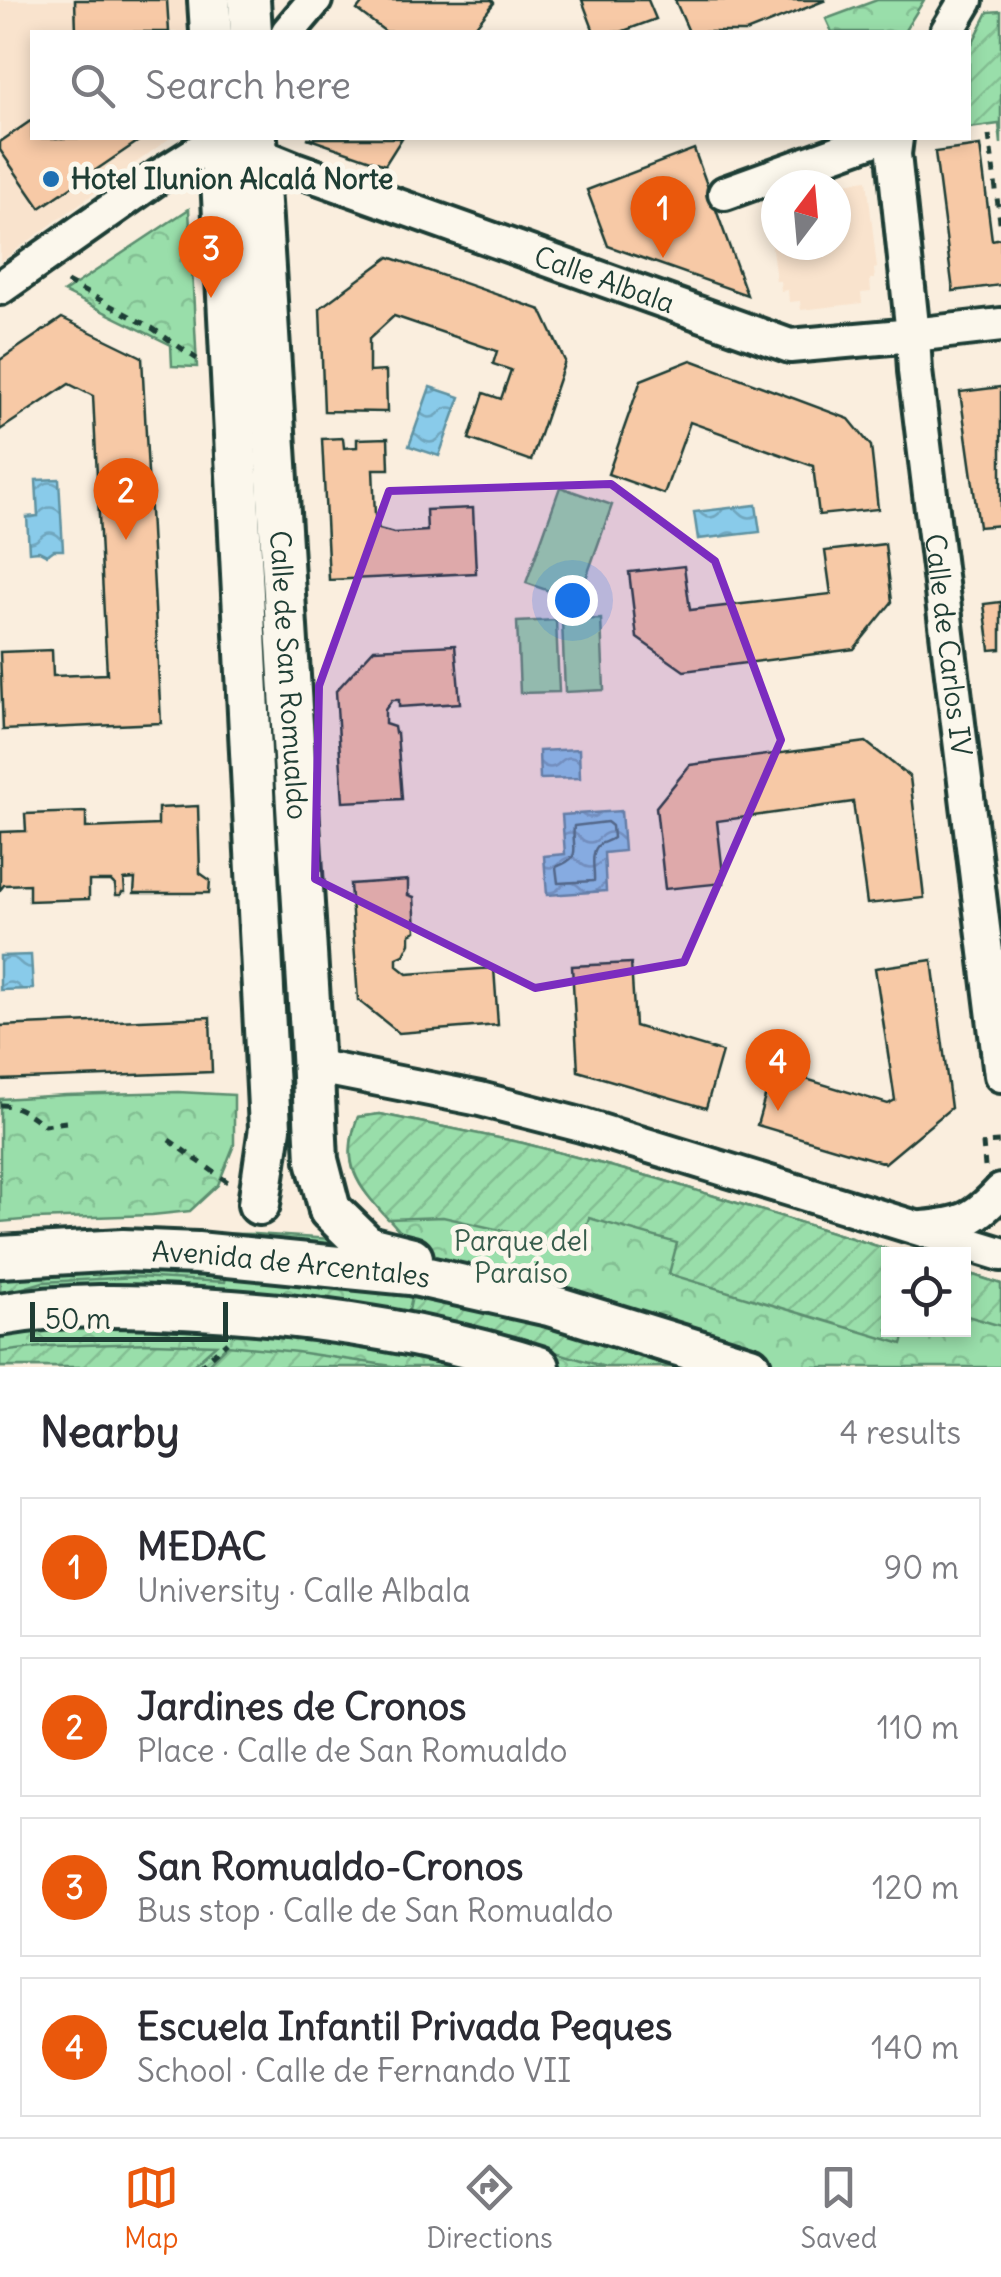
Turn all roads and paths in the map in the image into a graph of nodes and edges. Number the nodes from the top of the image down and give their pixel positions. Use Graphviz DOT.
graph roads {
  1 [pos="209,0"];
  2 [pos="249,0"];
  3 [pos="315,0"];
  4 [pos="966,0"];
  5 [pos="210,30"];
  6 [pos="251,30"];
  7 [pos="290,30"];
  8 [pos="949,30"];
  9 [pos="989,134"];
  10 [pos="217,140"];
  11 [pos="220,140"];
  12 [pos="229,140"];
  13 [pos="872,140"];
  14 [pos="896,140"];
  15 [pos="256,146"];
  16 [pos="1001,156"];
  17 [pos="992,157"];
  18 [pos="725,193"];
  19 [pos="1001,229"];
  20 [pos="66,282"];
  21 [pos="0,288"];
  22 [pos="1001,325"];
  23 [pos="913,336"];
  24 [pos="202,363"];
  25 [pos="313,1066"];
  26 [pos="1001,1075"];
  27 [pos="0,1105"];
  28 [pos="66,1122"];
  29 [pos="169,1140"];
  30 [pos="1001,1191"];
  31 [pos="245,1195"];
  32 [pos="330,1210"];
  33 [pos="916,1228"];
  34 [pos="197,1253"];
  35 [pos="1001,1254"];
  36 [pos="0,1257"];
  37 [pos="294,1262"];
  38 [pos="117,1304"];
  39 [pos="0,1315"];
  40 [pos="584,1316"];
  41 [pos="397,1330"];
  42 [pos="231,1338"];
  43 [pos="199,1367"];
  44 [pos="539,1367"];
  45 [pos="750,1367"];
  1 -- 5 [label="main road"];
  2 -- 6 [label="main road"];
  3 -- 7 [label="street"];
  4 -- 8 [label="street"];
  9 -- 17 [label="path"];
  10 -- 21 [label="street"];
  11 -- 31 [label="main road, Calle de San Romualdo"];
  12 -- 15 [label="street, Calle Albala"];
  13 -- 18 [label="street"];
  14 -- 23 [label="street, Calle de Carlos IV"];
  15 -- 23 [label="street, Calle Albala"];
  15 -- 25 [label="main road, Calle de San Romualdo"];
  16 -- 17 [label="path"];
  17 -- 19 [label="path"];
  20 -- 24 [label="path"];
  22 -- 23 [label="street, Calle Albala"];
  23 -- 26 [label="street, Calle de Carlos IV"];
  25 -- 32 [label="main road, Calle de San Romualdo"];
  25 -- 33 [label="street"];
  27 -- 28 [label="path"];
  29 -- 31 [label="path"];
  30 -- 33 [label="street"];
  31 -- 34 [label="main road"];
  31 -- 37 [label="main road"];
  32 -- 37 [label="main road"];
  32 -- 40 [label="main road"];
  33 -- 35 [label="street"];
  34 -- 36 [label="main road, Avenida de Arcentales"];
  34 -- 37 [label="main road, Avenida de Arcentales"];
  37 -- 38 [label="main road"];
  37 -- 40 [label="main road, Avenida de Arcentales"];
  37 -- 41 [label="main road"];
  38 -- 39 [label="main road, Avenida de Arcentales"];
  38 -- 41 [label="main road, Avenida de Arcentales"];
  40 -- 45 [label="main road, Avenida de Arcentales"];
  41 -- 44 [label="main road, Avenida de Arcentales"];
  42 -- 43 [label="path"];
}
